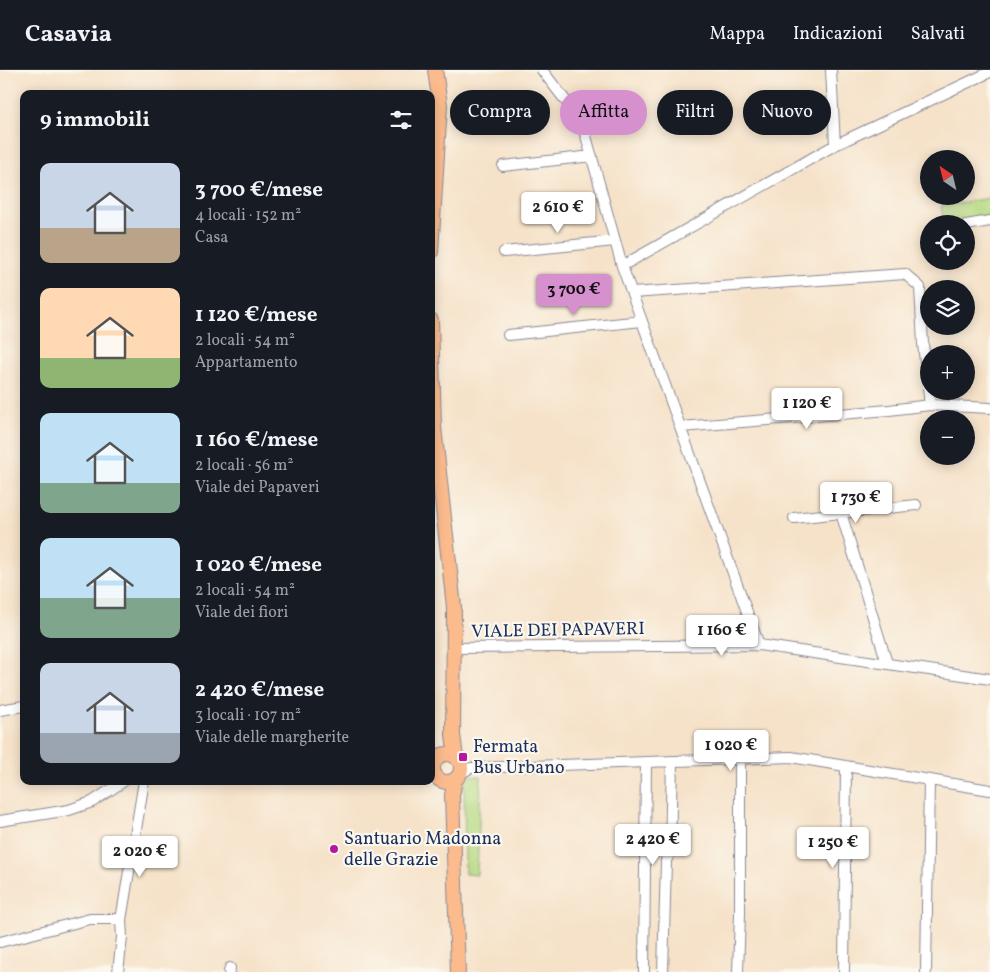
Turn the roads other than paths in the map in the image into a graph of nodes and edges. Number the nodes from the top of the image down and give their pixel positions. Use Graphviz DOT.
graph roads {
  1 [pos="434,70"];
  2 [pos="542,70"];
  3 [pos="831,70"];
  4 [pos="990,72"];
  5 [pos="835,146"];
  6 [pos="592,156"];
  7 [pos="504,166"];
  8 [pos="435,187"];
  9 [pos="990,221"];
  10 [pos="975,224"];
  11 [pos="615,241"];
  12 [pos="504,252"];
  13 [pos="622,266"];
  14 [pos="632,293"];
  15 [pos="642,322"];
  16 [pos="508,335"];
  17 [pos="930,405"];
  18 [pos="990,408"];
  19 [pos="681,427"];
  20 [pos="435,437"];
  21 [pos="916,505"];
  22 [pos="841,513"];
  23 [pos="794,518"];
  24 [pos="759,644"];
  25 [pos="454,648"];
  26 [pos="886,663"];
  27 [pos="990,680"];
  28 [pos="20,707"];
  29 [pos="0,710"];
  30 [pos="740,759"];
  31 [pos="672,761"];
  32 [pos="646,762"];
  33 [pos="846,766"];
  34 [pos="447,768"];
  35 [pos="929,780"];
  36 [pos="118,785"];
  37 [pos="143,785"];
  38 [pos="990,790"];
  39 [pos="0,821"];
  40 [pos="121,920"];
  41 [pos="0,942"];
  42 [pos="118,972"];
  43 [pos="458,972"];
  44 [pos="644,972"];
  45 [pos="663,972"];
  46 [pos="738,972"];
  47 [pos="844,972"];
  48 [pos="926,972"];
  1 -- 8 [label="main road"];
  2 -- 6 [label="street"];
  3 -- 5 [label="street"];
  4 -- 5 [label="street"];
  5 -- 13 [label="street"];
  6 -- 7 [label="street"];
  6 -- 11 [label="street"];
  9 -- 10 [label="street"];
  11 -- 12 [label="street"];
  11 -- 13 [label="street"];
  13 -- 14 [label="street"];
  14 -- 15 [label="street"];
  14 -- 17 [label="street"];
  15 -- 16 [label="street"];
  15 -- 19 [label="street"];
  17 -- 18 [label="street"];
  17 -- 19 [label="street"];
  19 -- 24 [label="street"];
  20 -- 25 [label="main road"];
  21 -- 22 [label="street"];
  22 -- 23 [label="street"];
  22 -- 26 [label="street"];
  24 -- 25 [label="street, VIALE DEI PAPAVERI"];
  24 -- 26 [label="street, VIALE DEI PAPAVERI"];
  25 -- 34 [label="main road"];
  26 -- 27 [label="street, VIALE DEI PAPAVERI"];
  28 -- 29 [label="street"];
  30 -- 31 [label="street"];
  30 -- 33 [label="street"];
  30 -- 46 [label="street"];
  31 -- 32 [label="street"];
  31 -- 45 [label="street"];
  32 -- 34 [label="street"];
  32 -- 44 [label="street"];
  33 -- 35 [label="street"];
  33 -- 47 [label="street"];
  34 -- 43 [label="main road"];
  35 -- 38 [label="street"];
  35 -- 48 [label="street"];
  36 -- 39 [label="street"];
  37 -- 40 [label="street"];
  40 -- 41 [label="street"];
  40 -- 42 [label="street"];
}
